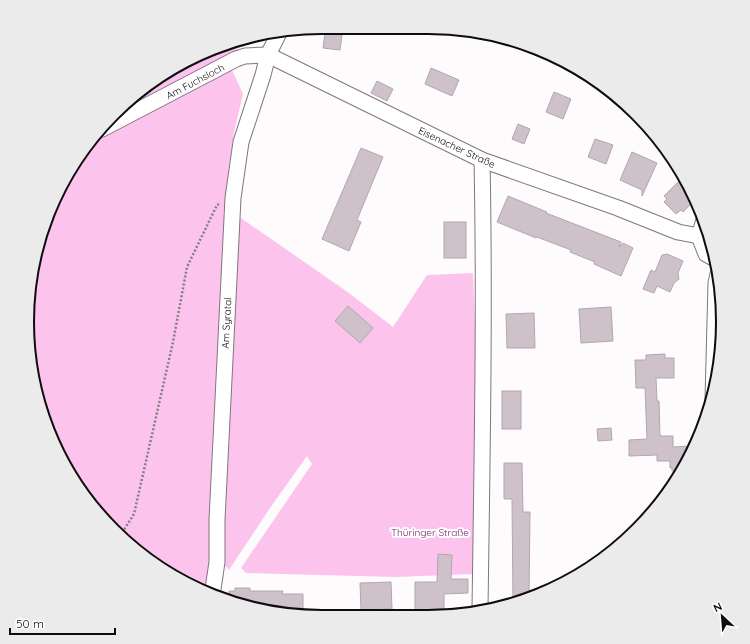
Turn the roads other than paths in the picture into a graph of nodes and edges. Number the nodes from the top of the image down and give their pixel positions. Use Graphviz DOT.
graph roads {
  1 [pos="277,38"];
  2 [pos="268,55"];
  3 [pos="113,123"];
  4 [pos="482,160"];
  5 [pos="701,229"];
  6 [pos="699,236"];
  7 [pos="708,255"];
  8 [pos="715,309"];
  9 [pos="714,360"];
  10 [pos="213,588"];
  11 [pos="480,605"];
  1 -- 2 [label="street"];
  2 -- 3 [label="street, Am Fuchsloch"];
  2 -- 4 [label="street, Eisenacher Straße"];
  2 -- 10 [label="street, Am Syratal"];
  4 -- 6 [label="street, Eisenacher Straße"];
  4 -- 11 [label="street"];
  5 -- 6 [label="street"];
  6 -- 7 [label="street"];
  8 -- 9 [label="street"];
}
